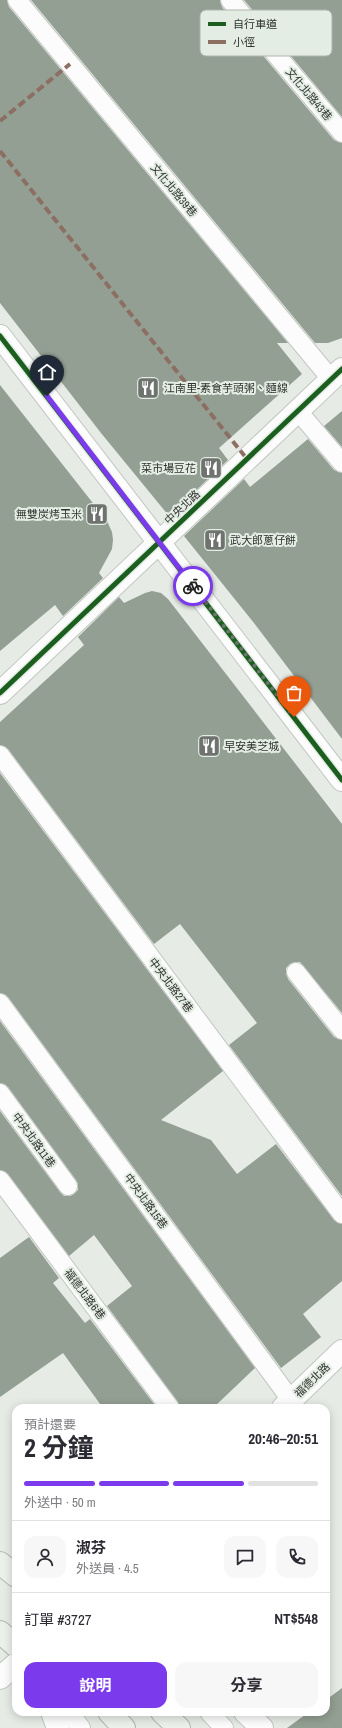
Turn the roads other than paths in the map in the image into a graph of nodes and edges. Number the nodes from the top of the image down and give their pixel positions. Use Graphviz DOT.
graph roads {
  1 [pos="17,0"];
  2 [pos="230,0"];
  3 [pos="238,10"];
  4 [pos="277,56"];
  5 [pos="342,133"];
  6 [pos="0,336"];
  7 [pos="336,374"];
  8 [pos="298,411"];
  9 [pos="342,463"];
  10 [pos="159,542"];
  11 [pos="2,687"];
  12 [pos="0,755"];
  13 [pos="342,780"];
  14 [pos="296,972"];
  15 [pos="0,1003"];
  16 [pos="342,1030"];
  17 [pos="0,1093"];
  18 [pos="0,1180"];
  19 [pos="68,1186"];
  20 [pos="342,1214"];
  21 [pos="342,1351"];
  22 [pos="167,1404"];
  23 [pos="287,1404"];
  24 [pos="0,1563"];
  25 [pos="12,1573"];
  26 [pos="0,1632"];
  27 [pos="12,1642"];
  28 [pos="12,1668"];
  29 [pos="0,1678"];
  30 [pos="54,1716"];
  31 [pos="72,1716"];
  32 [pos="113,1716"];
  33 [pos="166,1716"];
  34 [pos="213,1716"];
  35 [pos="249,1716"];
  36 [pos="58,1728"];
  37 [pos="81,1728"];
  38 [pos="124,1728"];
  39 [pos="179,1728"];
  40 [pos="224,1728"];
  41 [pos="262,1728"];
  1 -- 7 [label="lane, 文化北路39巷"];
  2 -- 3 [label="lane, 文化北路43巷"];
  4 -- 5 [label="lane, 文化北路43巷"];
  6 -- 10 [label="street"];
  7 -- 8 [label="street, 中央北路"];
  8 -- 9 [label="lane"];
  8 -- 10 [label="street, 中央北路"];
  10 -- 11 [label="street, 中央北路"];
  10 -- 13 [label="street"];
  12 -- 20 [label="lane, 中央北路27巷"];
  14 -- 16 [label="lane"];
  15 -- 23 [label="lane, 中央北路15巷"];
  17 -- 19 [label="lane, 中央北路11巷"];
  18 -- 22 [label="lane, 福德北路6巷"];
  21 -- 23 [label="street, 福德北路"];
  24 -- 25 [label="main road"];
  26 -- 27 [label="main road"];
  28 -- 29 [label="street"];
  30 -- 36 [label="street"];
  31 -- 37 [label="lane"];
  32 -- 38 [label="main road"];
  33 -- 39 [label="main road"];
  34 -- 40 [label="lane"];
  35 -- 41 [label="street"];
}
